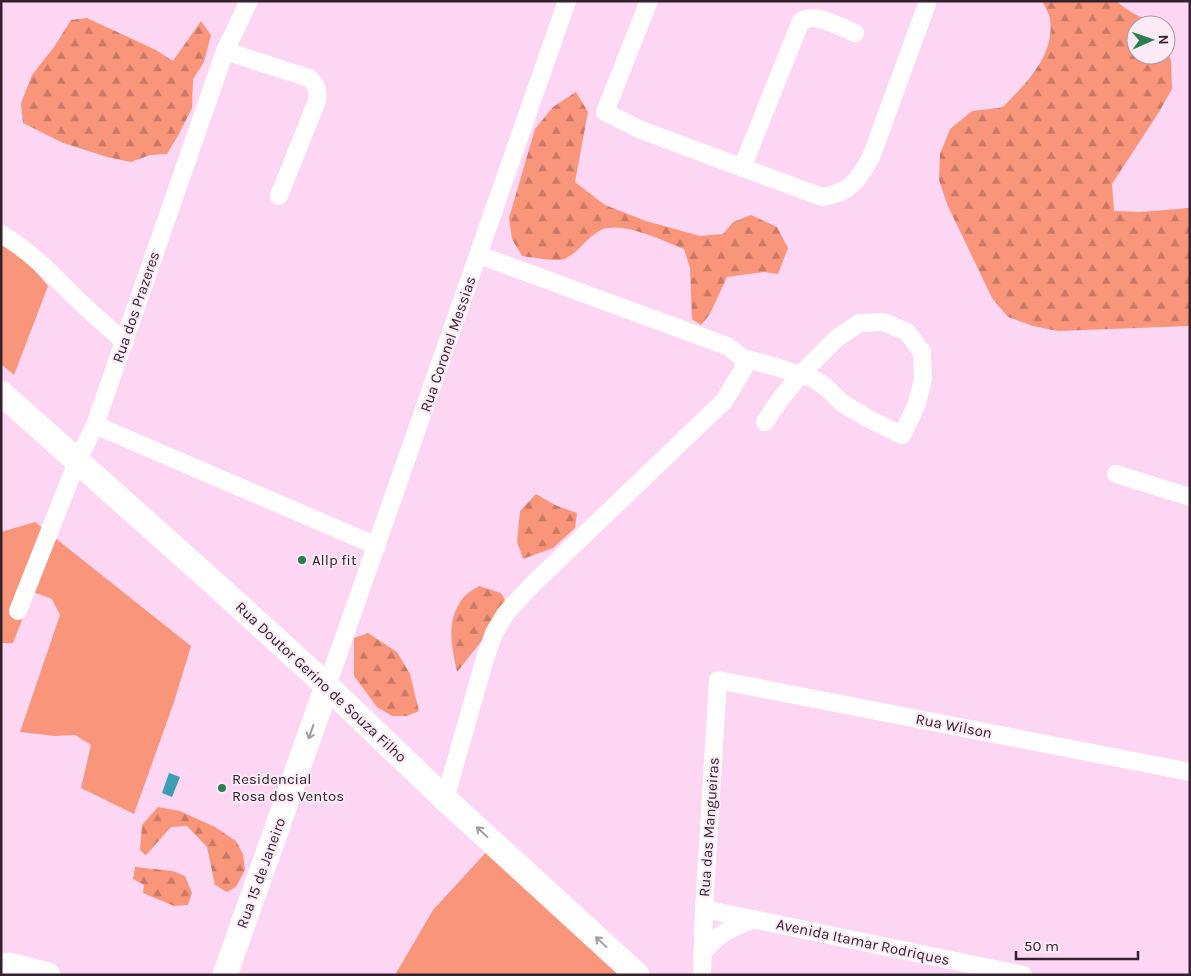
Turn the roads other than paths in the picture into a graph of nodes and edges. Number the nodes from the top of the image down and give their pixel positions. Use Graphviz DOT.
graph roads {
  1 [pos="249,1"];
  2 [pos="567,1"];
  3 [pos="649,1"];
  4 [pos="927,4"];
  5 [pos="855,32"];
  6 [pos="225,51"];
  7 [pos="742,168"];
  8 [pos="279,196"];
  9 [pos="1,234"];
  10 [pos="479,256"];
  11 [pos="125,342"];
  12 [pos="743,358"];
  13 [pos="800,375"];
  14 [pos="1,393"];
  15 [pos="766,422"];
  16 [pos="95,426"];
  17 [pos="77,462"];
  18 [pos="1116,474"];
  19 [pos="1190,497"];
  20 [pos="377,546"];
  21 [pos="18,612"];
  22 [pos="718,680"];
  23 [pos="327,686"];
  24 [pos="1190,772"];
  25 [pos="446,799"];
  26 [pos="704,909"];
  27 [pos="754,919"];
  28 [pos="235,947"];
  29 [pos="702,954"];
  30 [pos="1,966"];
  31 [pos="48,975"];
  32 [pos="215,975"];
  33 [pos="225,975"];
  34 [pos="637,975"];
  35 [pos="702,975"];
  36 [pos="1023,975"];
  1 -- 6 [label="street, Rua dos Prazeres"];
  2 -- 10 [label="street, Rua Coronel Messias"];
  3 -- 7 [label="street"];
  4 -- 7 [label="street"];
  5 -- 7 [label="street"];
  6 -- 8 [label="street"];
  6 -- 11 [label="street, Rua dos Prazeres"];
  9 -- 11 [label="street"];
  10 -- 12 [label="street"];
  10 -- 20 [label="street, Rua Coronel Messias"];
  11 -- 16 [label="street, Rua dos Prazeres"];
  12 -- 13 [label="street"];
  12 -- 25 [label="street"];
  13 -- 13 [label="street"];
  13 -- 15 [label="street"];
  14 -- 17 [label="main road, Rua Doutor Gerino de Souza Filho"];
  16 -- 17 [label="street, Rua dos Prazeres"];
  16 -- 20 [label="street"];
  17 -- 21 [label="street, Rua dos Prazeres"];
  17 -- 23 [label="main road, Rua Doutor Gerino de Souza Filho"];
  18 -- 19 [label="street"];
  20 -- 23 [label="street, Rua Coronel Messias"];
  22 -- 24 [label="street, Rua Wilson"];
  22 -- 26 [label="street, Rua das Mangueiras"];
  23 -- 25 [label="main road, Rua Doutor Gerino de Souza Filho"];
  23 -- 28 [label="main road, Rua 15 de Janeiro, one-way"];
  34 -- 25 [label="main road, Rua Doutor Gerino de Souza Filho, one-way"];
  26 -- 27 [label="street, Avenida Itamar Rodriques"];
  26 -- 29 [label="street, Rua das Mangueiras"];
  27 -- 29 [label="street"];
  27 -- 36 [label="street, Avenida Itamar Rodriques"];
  28 -- 32 [label="main road, Rua 15 de Janeiro"];
  28 -- 33 [label="main road, Rua 15 de Janeiro"];
  29 -- 35 [label="street, Rua das Mangueiras"];
  30 -- 31 [label="main road"];
}
